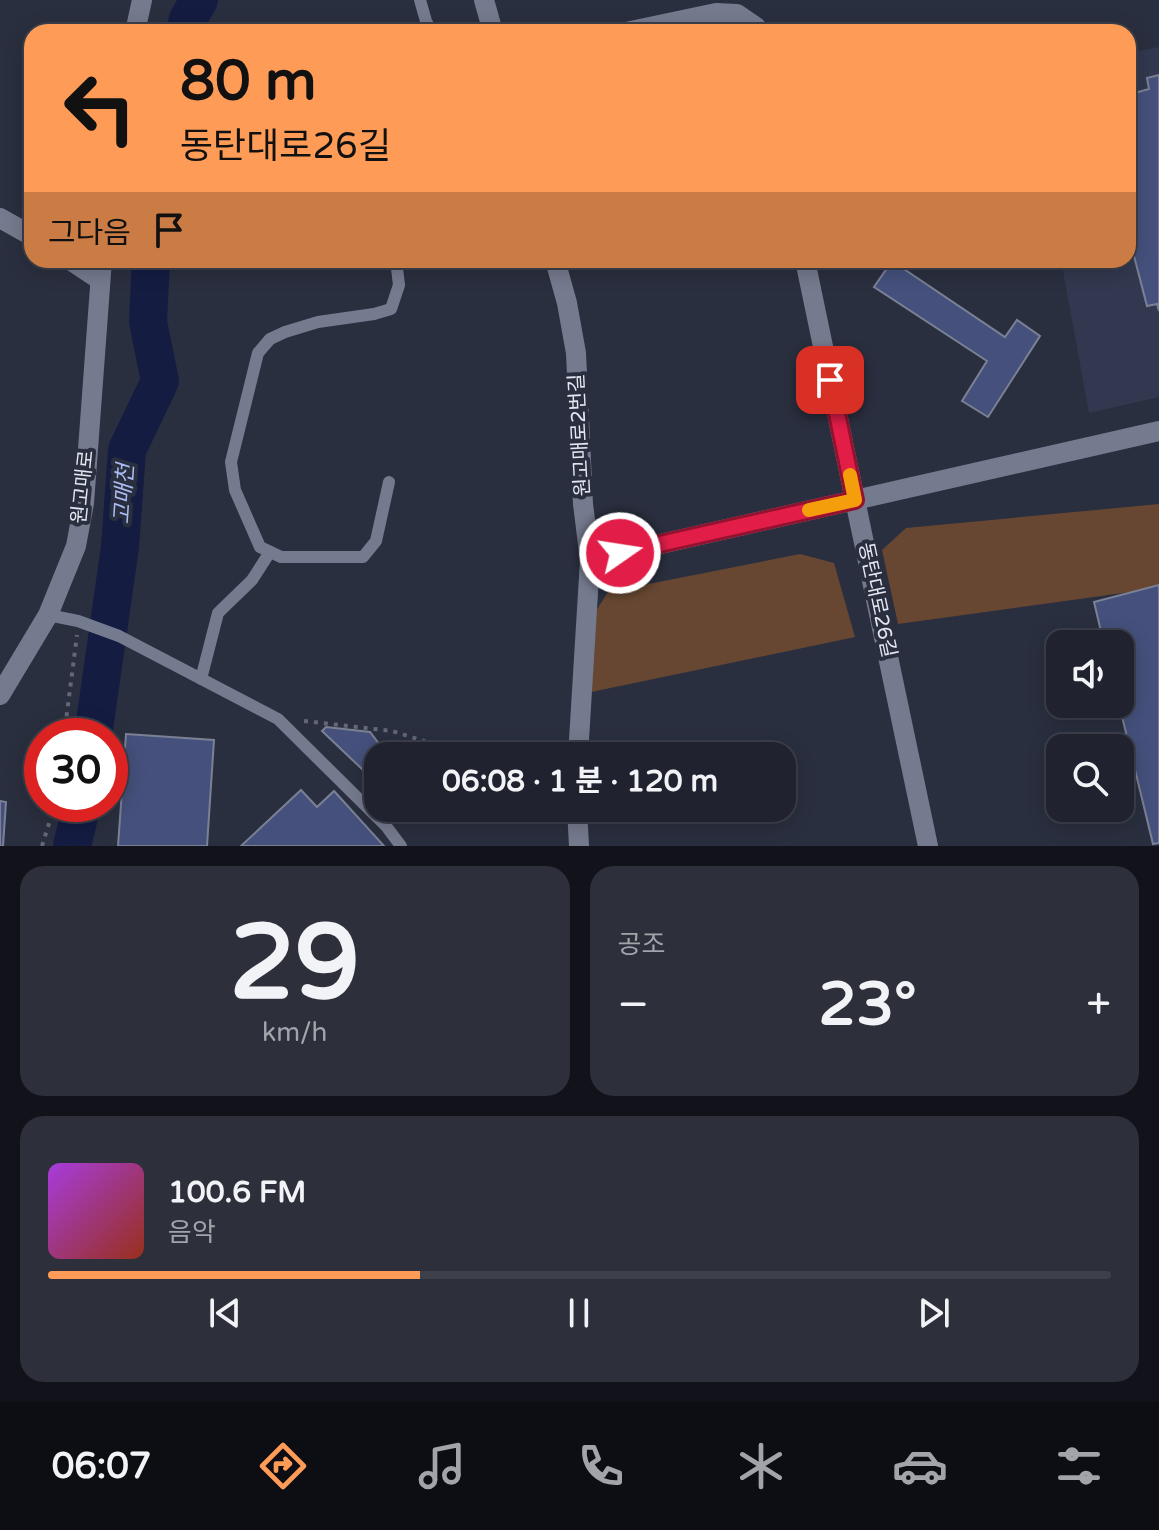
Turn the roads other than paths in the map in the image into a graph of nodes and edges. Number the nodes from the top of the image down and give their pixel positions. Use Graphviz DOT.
graph roads {
  1 [pos="142,0"];
  2 [pos="420,0"];
  3 [pos="484,0"];
  4 [pos="137,24"];
  5 [pos="428,24"];
  6 [pos="491,24"];
  7 [pos="664,24"];
  8 [pos="752,24"];
  9 [pos="0,218"];
  10 [pos="24,232"];
  11 [pos="397,268"];
  12 [pos="557,268"];
  13 [pos="807,268"];
  14 [pos="101,270"];
  15 [pos="1159,431"];
  16 [pos="389,482"];
  17 [pos="855,500"];
  18 [pos="270,552"];
  19 [pos="590,560"];
  20 [pos="48,615"];
  21 [pos="201,679"];
  22 [pos="0,695"];
  23 [pos="579,742"];
  24 [pos="578,822"];
  25 [pos="401,846"];
  26 [pos="579,846"];
  27 [pos="928,846"];
  1 -- 4 [label="street"];
  2 -- 5 [label="lane"];
  3 -- 6 [label="street"];
  7 -- 8 [label="street"];
  9 -- 10 [label="street"];
  11 -- 18 [label="lane"];
  12 -- 19 [label="street, 원고매로2번길"];
  13 -- 17 [label="street, 동탄대로26길"];
  14 -- 20 [label="street, 원고매로"];
  15 -- 17 [label="street"];
  16 -- 18 [label="lane"];
  17 -- 19 [label="street"];
  17 -- 27 [label="street, 동탄대로26길"];
  18 -- 21 [label="lane"];
  19 -- 23 [label="street, 원고매로2번길"];
  20 -- 21 [label="lane"];
  20 -- 22 [label="street, 원고매로"];
  21 -- 25 [label="lane"];
  24 -- 26 [label="street"];
}
